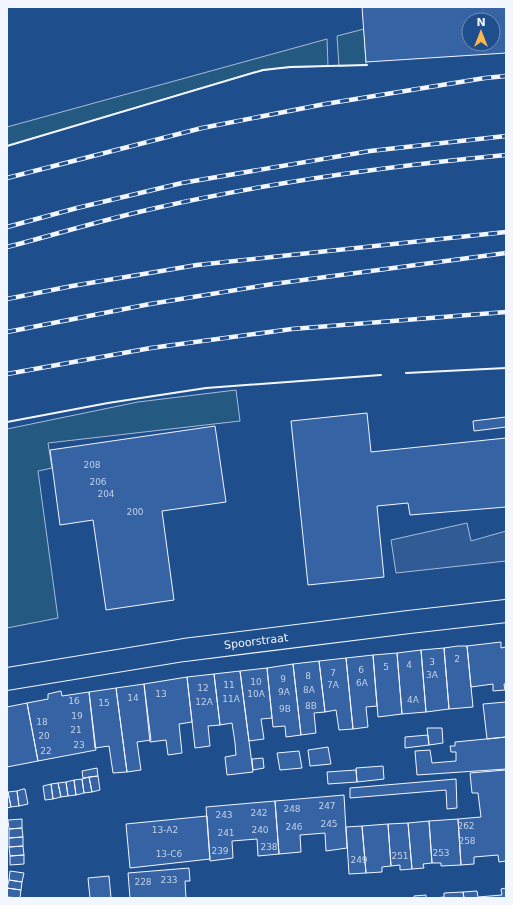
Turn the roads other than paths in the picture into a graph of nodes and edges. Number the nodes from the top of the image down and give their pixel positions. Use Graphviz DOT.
graph roads {
  1 [pos="506,611"];
  2 [pos="7,679"];
  1 -- 2 [label="street, Spoorstraat"];
}
